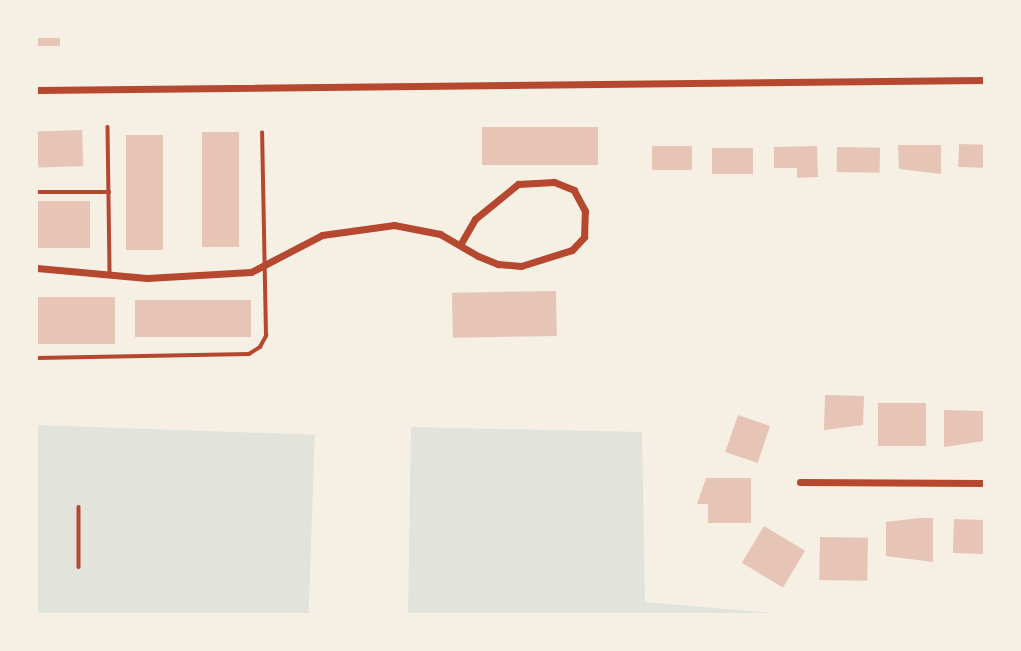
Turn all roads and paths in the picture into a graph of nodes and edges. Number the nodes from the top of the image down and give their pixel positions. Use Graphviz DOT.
graph roads {
  1 [pos="984,80"];
  2 [pos="37,90"];
  3 [pos="108,127"];
  4 [pos="262,133"];
  5 [pos="37,192"];
  6 [pos="109,192"];
  7 [pos="460,245"];
  8 [pos="265,266"];
  9 [pos="37,268"];
  10 [pos="110,273"];
  11 [pos="37,358"];
  12 [pos="800,482"];
  13 [pos="984,483"];
  14 [pos="79,507"];
  15 [pos="79,567"];
  1 -- 2 [label="street"];
  3 -- 6 [label="lane"];
  4 -- 8 [label="lane"];
  5 -- 6 [label="lane"];
  6 -- 10 [label="lane"];
  7 -- 7 [label="street"];
  7 -- 8 [label="street"];
  8 -- 10 [label="street"];
  8 -- 11 [label="lane"];
  9 -- 10 [label="street"];
  12 -- 13 [label="street"];
  14 -- 15 [label="lane"];
}
